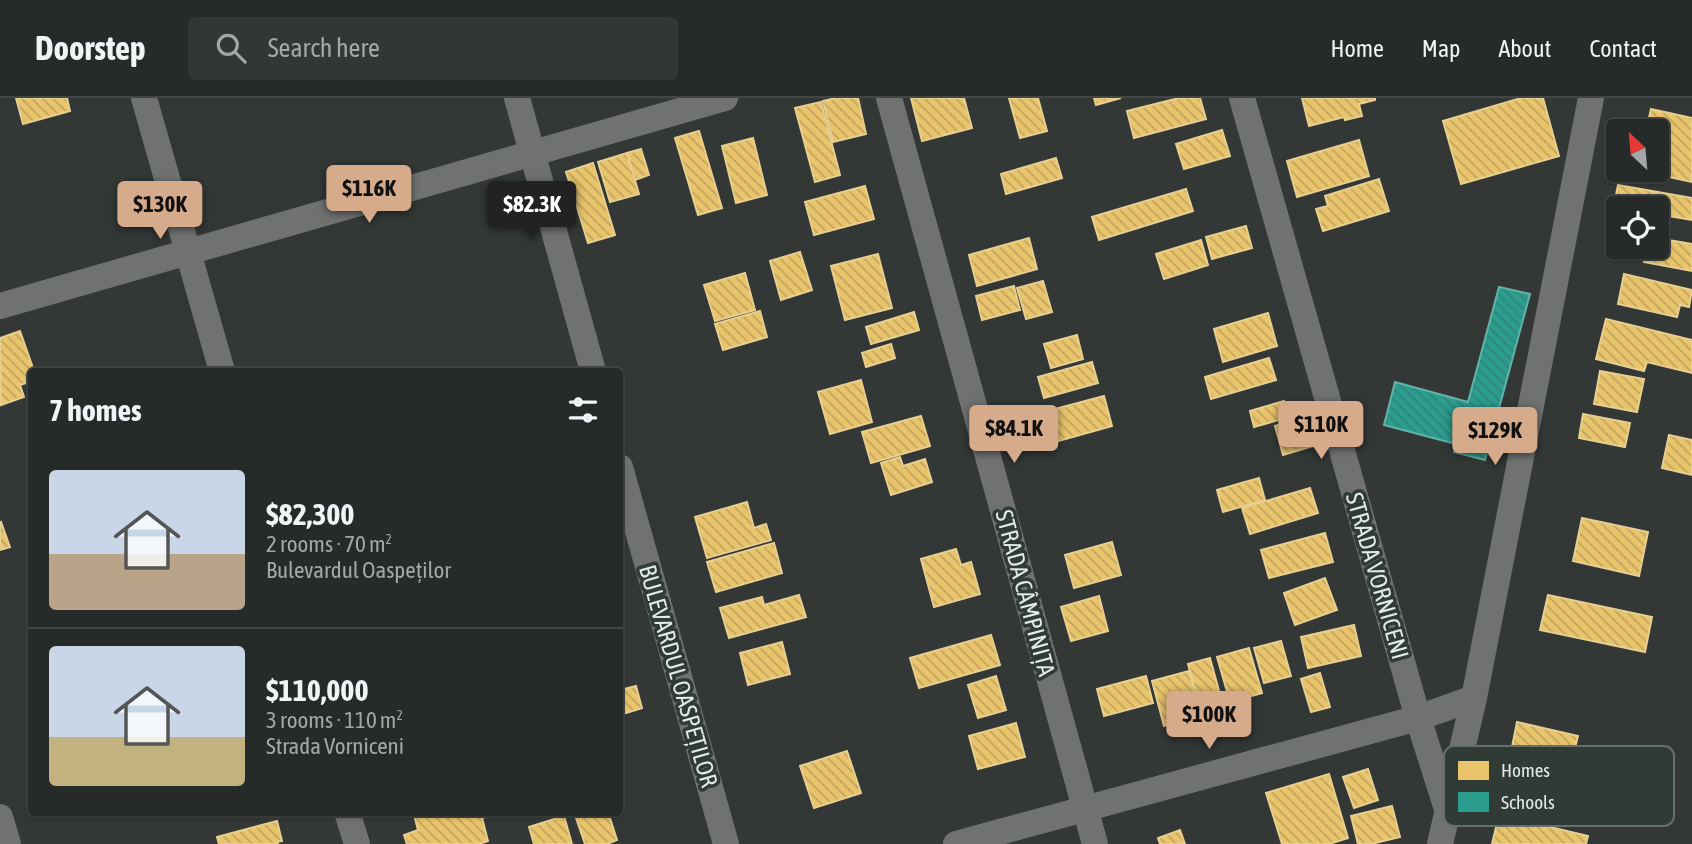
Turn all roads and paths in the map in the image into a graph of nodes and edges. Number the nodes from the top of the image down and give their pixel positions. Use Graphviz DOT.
graph roads {
  1 [pos="144,98"];
  2 [pos="517,98"];
  3 [pos="725,98"];
  4 [pos="889,98"];
  5 [pos="1242,98"];
  6 [pos="1591,98"];
  7 [pos="533,152"];
  8 [pos="188,253"];
  9 [pos="0,306"];
  10 [pos="221,368"];
  11 [pos="592,368"];
  12 [pos="623,478"];
  13 [pos="1474,698"];
  14 [pos="1418,718"];
  15 [pos="1462,746"];
  16 [pos="1444,800"];
  17 [pos="1085,809"];
  18 [pos="349,816"];
  19 [pos="0,817"];
  20 [pos="1444,825"];
  21 [pos="8,844"];
  22 [pos="357,844"];
  23 [pos="726,844"];
  24 [pos="956,844"];
  25 [pos="1095,844"];
  26 [pos="1440,844"];
  1 -- 8 [label="street"];
  2 -- 7 [label="street"];
  3 -- 7 [label="street"];
  4 -- 17 [label="street, STRADA CÂMPINIȚA"];
  5 -- 14 [label="street, STRADA VORNICENI"];
  6 -- 13 [label="street"];
  7 -- 8 [label="street"];
  7 -- 11 [label="street"];
  8 -- 9 [label="street"];
  8 -- 10 [label="street"];
  12 -- 23 [label="street, BULEVARDUL OASPEȚILOR"];
  13 -- 14 [label="street"];
  13 -- 15 [label="street"];
  14 -- 16 [label="street, STRADA VORNICENI"];
  14 -- 17 [label="street"];
  17 -- 24 [label="street"];
  17 -- 25 [label="street, STRADA CÂMPINIȚA"];
  18 -- 22 [label="street"];
  19 -- 21 [label="street"];
  20 -- 26 [label="street"];
}
